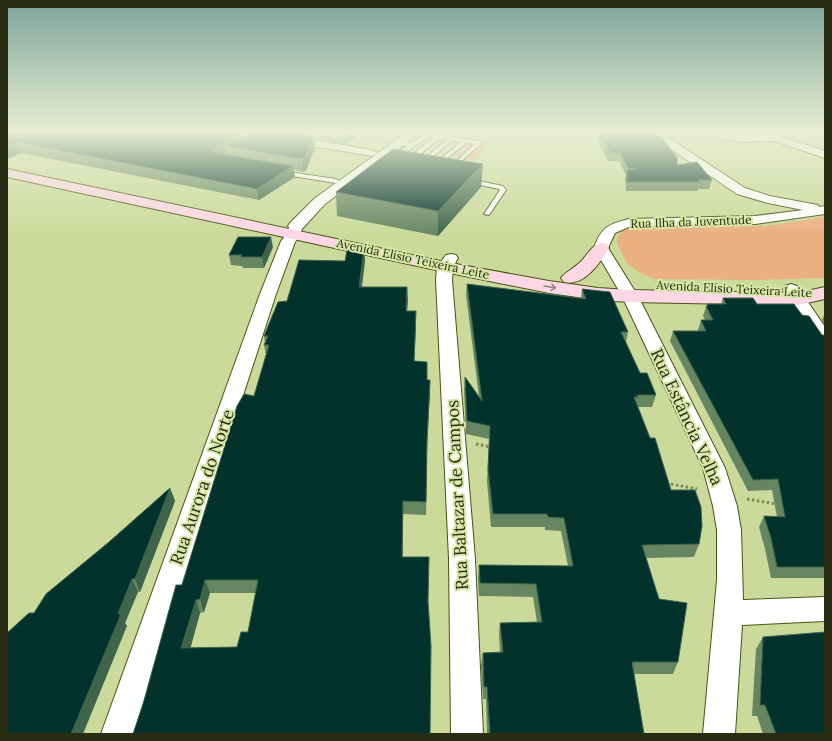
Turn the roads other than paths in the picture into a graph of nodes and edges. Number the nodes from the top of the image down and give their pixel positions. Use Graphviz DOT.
graph roads {
  1 [pos="14,168"];
  2 [pos="361,168"];
  3 [pos="366,168"];
  4 [pos="706,168"];
  5 [pos="278,172"];
  6 [pos="7,173"];
  7 [pos="463,180"];
  8 [pos="336,181"];
  9 [pos="824,210"];
  10 [pos="487,214"];
  11 [pos="289,231"];
  12 [pos="601,248"];
  13 [pos="448,262"];
  14 [pos="570,278"];
  15 [pos="627,290"];
  16 [pos="794,294"];
  17 [pos="825,294"];
  18 [pos="825,340"];
  19 [pos="825,609"];
  20 [pos="728,614"];
  21 [pos="117,734"];
  22 [pos="467,734"];
  23 [pos="719,734"];
  1 -- 11 [label="main road, Avenida Elísio Teixeira Leite"];
  2 -- 8 [label="street"];
  3 -- 11 [label="street"];
  4 -- 9 [label="street"];
  5 -- 8 [label="lane"];
  6 -- 11 [label="main road, Avenida Elísio Teixeira Leite"];
  7 -- 10 [label="lane"];
  8 -- 11 [label="street"];
  9 -- 12 [label="street, Rua Ilha da Juventude"];
  11 -- 13 [label="main road, Avenida Elísio Teixeira Leite"];
  11 -- 21 [label="street, Rua Aurora do Norte"];
  12 -- 14 [label="main road"];
  12 -- 15 [label="street"];
  13 -- 14 [label="main road, Avenida Elísio Teixeira Leite"];
  13 -- 15 [label="main road, Avenida Elísio Teixeira Leite, one-way"];
  13 -- 22 [label="street, Rua Baltazar de Campos"];
  14 -- 15 [label="main road, Avenida Elísio Teixeira Leite"];
  15 -- 16 [label="main road, Avenida Elísio Teixeira Leite"];
  15 -- 20 [label="street, Rua Estância Velha"];
  16 -- 17 [label="main road, Avenida Elísio Teixeira Leite"];
  16 -- 18 [label="street"];
  19 -- 20 [label="street"];
  20 -- 23 [label="street, Rua Estância Velha"];
}
